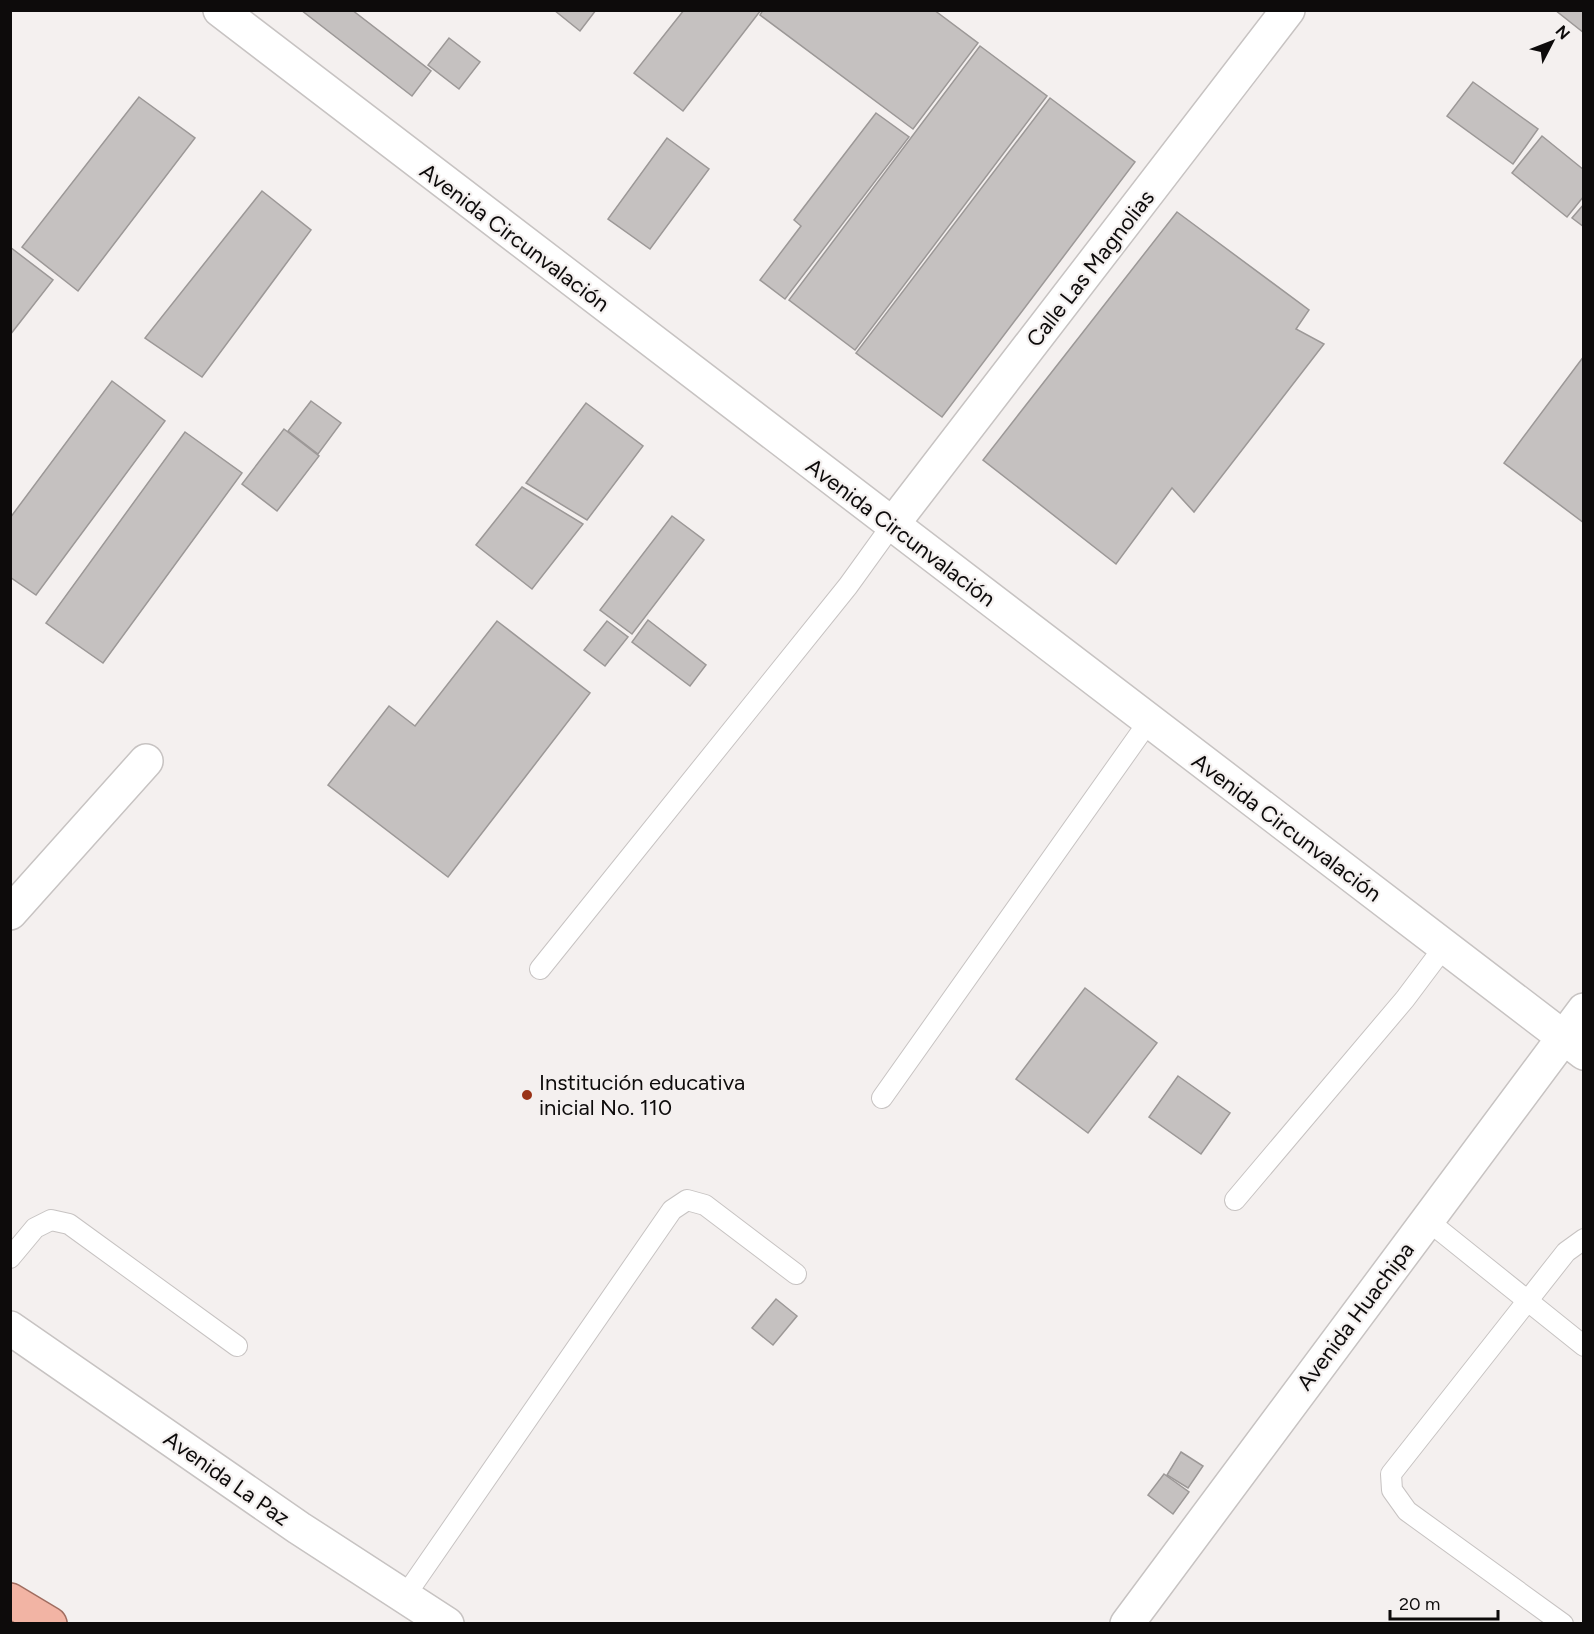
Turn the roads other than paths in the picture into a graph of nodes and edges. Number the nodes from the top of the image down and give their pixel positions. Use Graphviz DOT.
graph roads {
  1 [pos="219,10"];
  2 [pos="1288,10"];
  3 [pos="892,525"];
  4 [pos="1149,721"];
  5 [pos="146,761"];
  6 [pos="10,913"];
  7 [pos="1444,946"];
  8 [pos="540,969"];
  9 [pos="1584,1010"];
  10 [pos="1573,1045"];
  11 [pos="882,1098"];
  12 [pos="1235,1200"];
  13 [pos="1427,1220"];
  14 [pos="1584,1239"];
  15 [pos="10,1258"];
  16 [pos="796,1274"];
  17 [pos="1528,1300"];
  18 [pos="10,1328"];
  19 [pos="237,1346"];
  20 [pos="1584,1346"];
  21 [pos="405,1596"];
  22 [pos="10,1600"];
  23 [pos="50,1623"];
  24 [pos="447,1623"];
  25 [pos="1129,1623"];
  26 [pos="1563,1623"];
  1 -- 3 [label="street, Avenida Circunvalación"];
  2 -- 3 [label="street, Calle Las Magnolias"];
  3 -- 4 [label="street, Avenida Circunvalación"];
  3 -- 8 [label="lane"];
  4 -- 7 [label="street, Avenida Circunvalación"];
  4 -- 11 [label="lane"];
  5 -- 6 [label="street"];
  7 -- 10 [label="street, Avenida Circunvalación"];
  7 -- 12 [label="lane"];
  9 -- 10 [label="street, Avenida Huachipa"];
  10 -- 13 [label="street, Avenida Huachipa"];
  13 -- 17 [label="lane"];
  13 -- 25 [label="street, Avenida Huachipa"];
  14 -- 17 [label="lane"];
  15 -- 19 [label="lane"];
  16 -- 21 [label="lane"];
  17 -- 20 [label="lane"];
  17 -- 26 [label="lane"];
  18 -- 21 [label="street, Avenida La Paz"];
  21 -- 24 [label="street, Avenida La Paz"];
  22 -- 23 [label="highway"];
}
